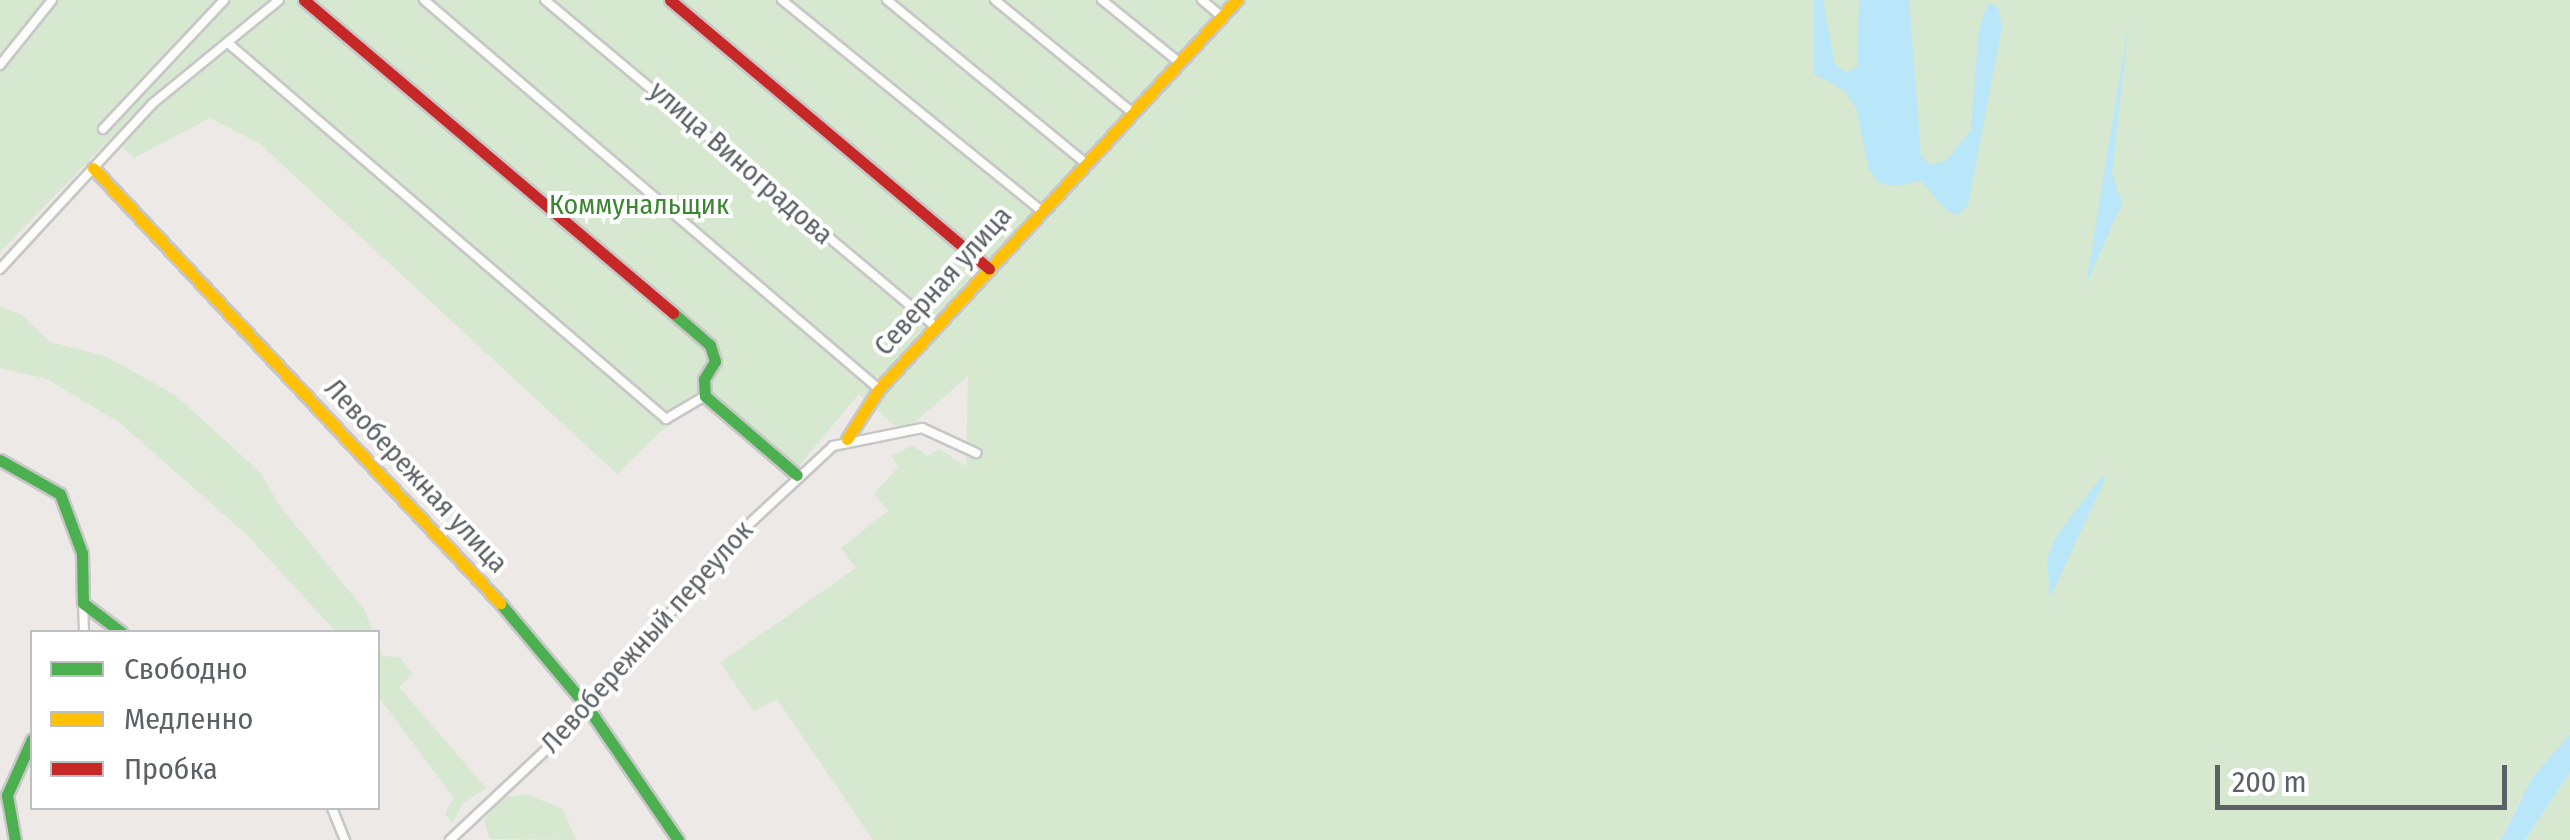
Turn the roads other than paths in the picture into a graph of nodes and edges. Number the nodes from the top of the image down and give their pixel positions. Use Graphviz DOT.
graph roads {
  1 [pos="52,0"];
  2 [pos="224,0"];
  3 [pos="279,0"];
  4 [pos="304,0"];
  5 [pos="424,0"];
  6 [pos="544,0"];
  7 [pos="670,0"];
  8 [pos="782,0"];
  9 [pos="887,0"];
  10 [pos="995,0"];
  11 [pos="1102,0"];
  12 [pos="1202,0"];
  13 [pos="1237,0"];
  14 [pos="1222,17"];
  15 [pos="228,43"];
  16 [pos="1180,63"];
  17 [pos="0,64"];
  18 [pos="1132,112"];
  19 [pos="103,129"];
  20 [pos="1084,162"];
  21 [pos="92,168"];
  22 [pos="1040,210"];
  23 [pos="0,269"];
  24 [pos="989,269"];
  25 [pos="936,327"];
  26 [pos="880,388"];
  27 [pos="705,396"];
  28 [pos="847,440"];
  29 [pos="976,453"];
  30 [pos="0,460"];
  31 [pos="797,475"];
  32 [pos="83,603"];
  33 [pos="84,630"];
  34 [pos="118,630"];
  35 [pos="588,708"];
  36 [pos="30,743"];
  37 [pos="333,810"];
  38 [pos="15,840"];
  39 [pos="346,840"];
  40 [pos="450,840"];
  41 [pos="678,840"];
  1 -- 17 [label="street"];
  2 -- 19 [label="street"];
  3 -- 15 [label="street"];
  4 -- 27 [label="street"];
  5 -- 26 [label="street"];
  6 -- 25 [label="street, улица Виноградова"];
  7 -- 24 [label="street"];
  8 -- 22 [label="street"];
  9 -- 20 [label="street"];
  10 -- 18 [label="street"];
  11 -- 16 [label="street"];
  12 -- 14 [label="street"];
  13 -- 14 [label="street, Северная улица"];
  14 -- 16 [label="street, Северная улица"];
  15 -- 21 [label="street"];
  15 -- 27 [label="street"];
  16 -- 18 [label="street, Северная улица"];
  18 -- 20 [label="street, Северная улица"];
  20 -- 22 [label="street, Северная улица"];
  21 -- 23 [label="street"];
  21 -- 35 [label="street, Левобережная улица"];
  22 -- 24 [label="street, Северная улица"];
  24 -- 25 [label="street, Северная улица"];
  25 -- 26 [label="street, Северная улица"];
  26 -- 28 [label="street, Северная улица"];
  27 -- 31 [label="street"];
  28 -- 29 [label="street"];
  28 -- 31 [label="street, Левобережный переулок"];
  30 -- 32 [label="street"];
  31 -- 35 [label="street, Левобережный переулок"];
  32 -- 33 [label="street"];
  32 -- 34 [label="street"];
  35 -- 40 [label="street, Левобережный переулок"];
  35 -- 41 [label="street, Левобережная улица"];
  36 -- 38 [label="street"];
  37 -- 39 [label="street"];
}
